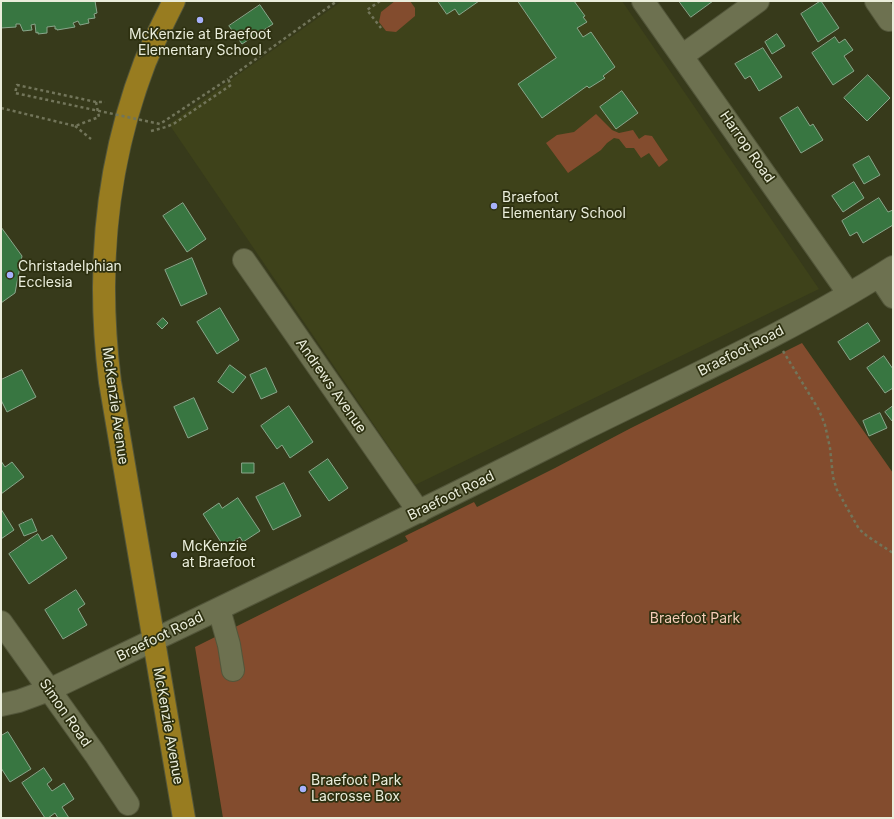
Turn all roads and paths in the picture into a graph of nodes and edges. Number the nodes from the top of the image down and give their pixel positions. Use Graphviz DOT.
graph roads {
  1 [pos="174,1"];
  2 [pos="338,1"];
  3 [pos="380,1"];
  4 [pos="643,1"];
  5 [pos="758,1"];
  6 [pos="876,1"];
  7 [pos="889,20"];
  8 [pos="381,28"];
  9 [pos="682,56"];
  10 [pos="228,79"];
  11 [pos="96,102"];
  12 [pos="105,102"];
  13 [pos="1,108"];
  14 [pos="75,126"];
  15 [pos="151,131"];
  16 [pos="91,139"];
  17 [pos="244,260"];
  18 [pos="886,272"];
  19 [pos="849,294"];
  20 [pos="893,297"];
  21 [pos="774,335"];
  22 [pos="419,512"];
  23 [pos="893,553"];
  24 [pos="219,609"];
  25 [pos="1,622"];
  26 [pos="154,640"];
  27 [pos="233,670"];
  28 [pos="49,690"];
  29 [pos="1,705"];
  30 [pos="128,804"];
  31 [pos="184,818"];
  1 -- 26 [label="main road, McKenzie Avenue"];
  2 -- 10 [label="path"];
  3 -- 8 [label="path"];
  4 -- 9 [label="street, Harrop Road"];
  5 -- 9 [label="street"];
  6 -- 7 [label="street"];
  9 -- 19 [label="street, Harrop Road"];
  10 -- 11 [label="path, bridge"];
  10 -- 15 [label="path"];
  11 -- 12 [label="path"];
  11 -- 14 [label="path"];
  13 -- 14 [label="path"];
  14 -- 16 [label="path"];
  17 -- 22 [label="street, Andrews Avenue"];
  18 -- 19 [label="street, Braefoot Road"];
  18 -- 20 [label="street"];
  19 -- 21 [label="street, Braefoot Road"];
  21 -- 22 [label="street, Braefoot Road"];
  21 -- 23 [label="path"];
  22 -- 24 [label="street, Braefoot Road"];
  24 -- 26 [label="street, Braefoot Road"];
  24 -- 27 [label="street"];
  25 -- 28 [label="street, Simon Road"];
  26 -- 28 [label="street, Braefoot Road"];
  26 -- 31 [label="main road, McKenzie Avenue"];
  28 -- 29 [label="street, Braefoot Road"];
  28 -- 30 [label="street, Simon Road"];
}
